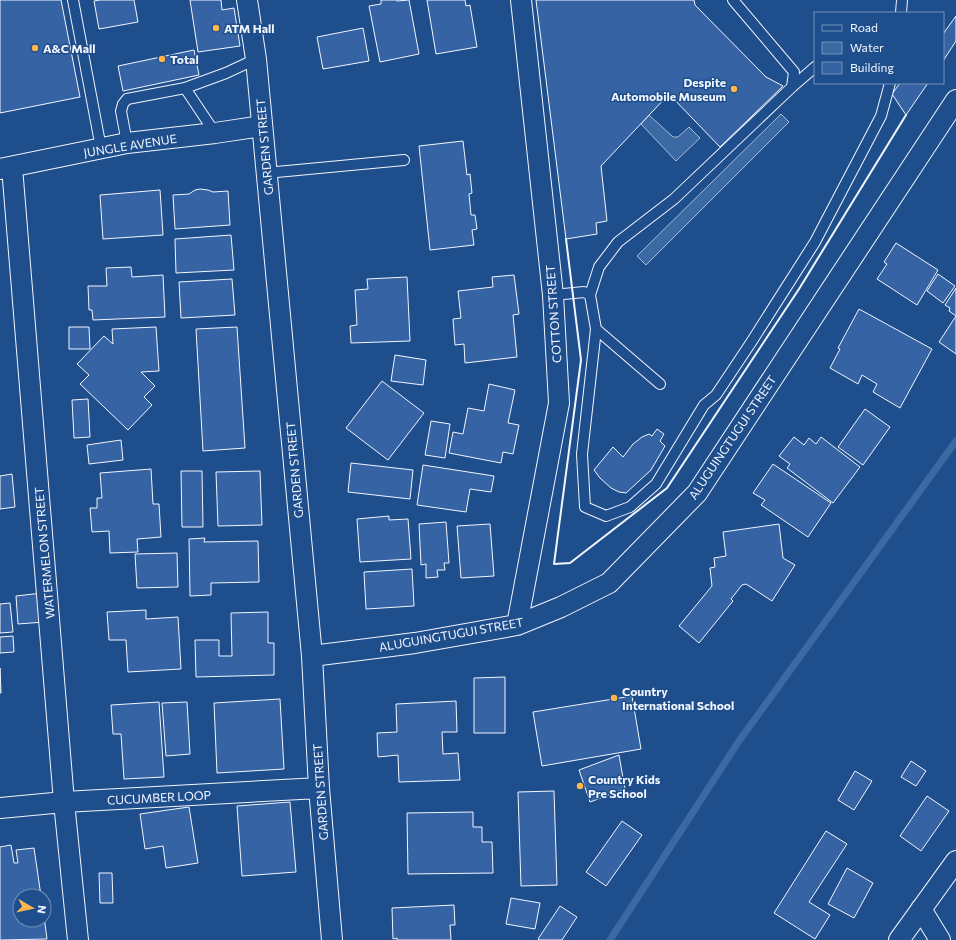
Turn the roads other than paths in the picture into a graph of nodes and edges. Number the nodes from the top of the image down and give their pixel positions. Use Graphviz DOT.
graph roads {
  1 [pos="73,0"];
  2 [pos="246,0"];
  3 [pos="521,0"];
  4 [pos="733,0"];
  5 [pos="902,0"];
  6 [pos="901,12"];
  7 [pos="256,59"];
  8 [pos="814,68"];
  9 [pos="890,84"];
  10 [pos="792,87"];
  11 [pos="185,88"];
  12 [pos="956,100"];
  13 [pos="262,126"];
  14 [pos="215,133"];
  15 [pos="126,143"];
  16 [pos="101,148"];
  17 [pos="404,160"];
  18 [pos="6,168"];
  19 [pos="266,173"];
  20 [pos="553,294"];
  21 [pos="590,295"];
  22 [pos="596,328"];
  23 [pos="660,384"];
  24 [pos="517,625"];
  25 [pos="312,656"];
  26 [pos="319,788"];
  27 [pos="64,802"];
  28 [pos="0,808"];
  29 [pos="956,861"];
  30 [pos="921,908"];
  31 [pos="78,940"];
  32 [pos="332,940"];
  33 [pos="899,940"];
  34 [pos="940,940"];
  1 -- 16 [label="lane"];
  2 -- 7 [label="street, GARDEN STREET"];
  3 -- 20 [label="street, COTTON STREET"];
  4 -- 10 [label="lane"];
  5 -- 6 [label="lane"];
  7 -- 11 [label="lane"];
  7 -- 13 [label="street, GARDEN STREET"];
  8 -- 10 [label="lane"];
  9 -- 22 [label="lane"];
  10 -- 21 [label="lane"];
  11 -- 14 [label="lane"];
  11 -- 15 [label="lane"];
  12 -- 24 [label="street, ALUGUINGTUGUI STREET"];
  13 -- 14 [label="street, JUNGLE AVENUE"];
  13 -- 19 [label="street, GARDEN STREET"];
  14 -- 15 [label="street, JUNGLE AVENUE"];
  15 -- 16 [label="street, JUNGLE AVENUE"];
  16 -- 18 [label="street, JUNGLE AVENUE"];
  17 -- 19 [label="lane"];
  18 -- 27 [label="street, WATERMELON STREET"];
  19 -- 25 [label="street, GARDEN STREET"];
  20 -- 21 [label="lane"];
  20 -- 24 [label="street, COTTON STREET"];
  21 -- 22 [label="lane"];
  22 -- 23 [label="lane"];
  24 -- 25 [label="street, ALUGUINGTUGUI STREET"];
  25 -- 26 [label="street, GARDEN STREET"];
  26 -- 27 [label="street, CUCUMBER LOOP"];
  26 -- 32 [label="street, GARDEN STREET"];
  27 -- 28 [label="street, CUCUMBER LOOP"];
  27 -- 31 [label="street, WATERMELON STREET"];
  29 -- 30 [label="street"];
  30 -- 33 [label="street"];
  30 -- 34 [label="street"];
}
